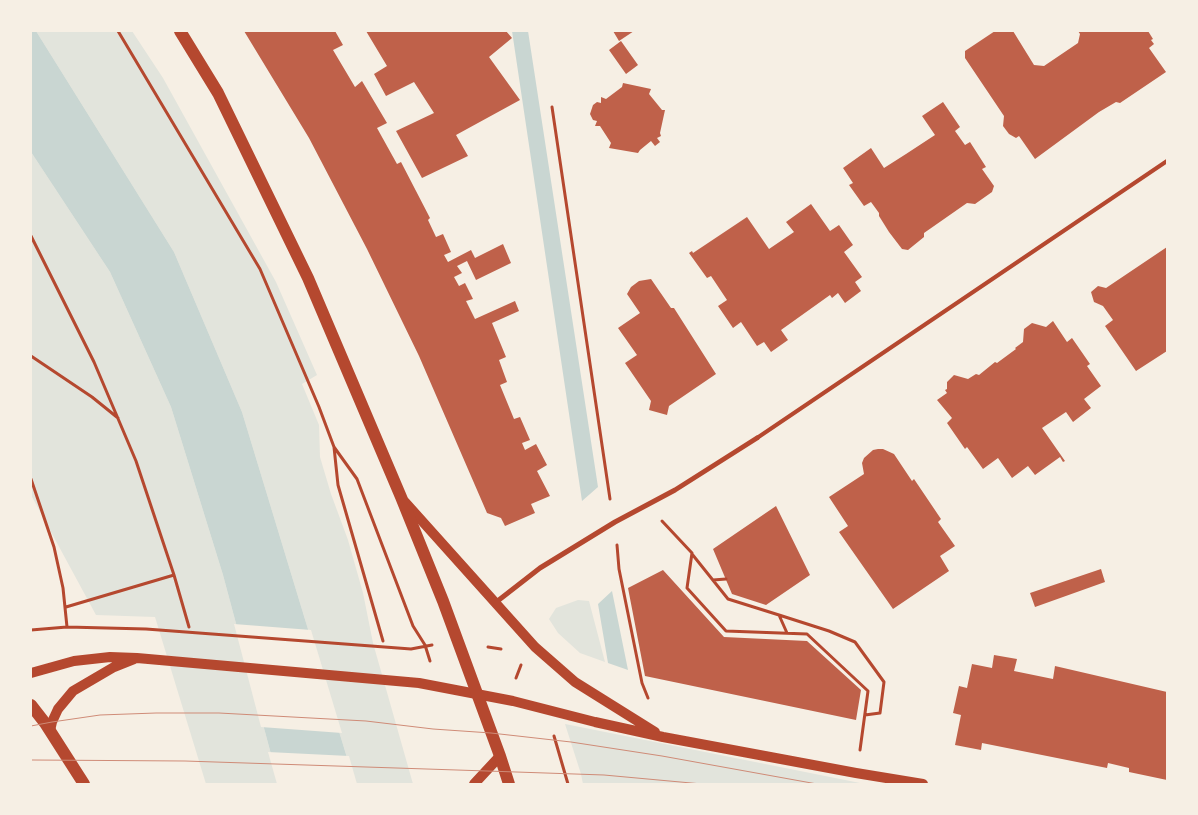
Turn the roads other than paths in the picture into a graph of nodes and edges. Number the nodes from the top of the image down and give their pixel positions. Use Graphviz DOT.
graph roads {
  1 [pos="180,31"];
  2 [pos="1167,161"];
  3 [pos="757,438"];
  4 [pos="401,497"];
  5 [pos="495,603"];
  6 [pos="137,658"];
  7 [pos="31,672"];
  8 [pos="477,693"];
  9 [pos="31,705"];
  10 [pos="50,731"];
  11 [pos="663,737"];
  12 [pos="500,756"];
  13 [pos="84,784"];
  14 [pos="474,784"];
  15 [pos="509,784"];
  16 [pos="923,784"];
  1 -- 4 [label="main road"];
  2 -- 3 [label="lane"];
  3 -- 5 [label="street"];
  4 -- 5 [label="main road"];
  4 -- 8 [label="main road"];
  5 -- 11 [label="main road"];
  6 -- 7 [label="main road"];
  6 -- 8 [label="main road"];
  6 -- 10 [label="main road"];
  8 -- 11 [label="main road"];
  8 -- 12 [label="main road"];
  9 -- 10 [label="main road"];
  10 -- 13 [label="main road"];
  11 -- 16 [label="main road"];
  12 -- 14 [label="main road"];
  12 -- 15 [label="main road"];
}
